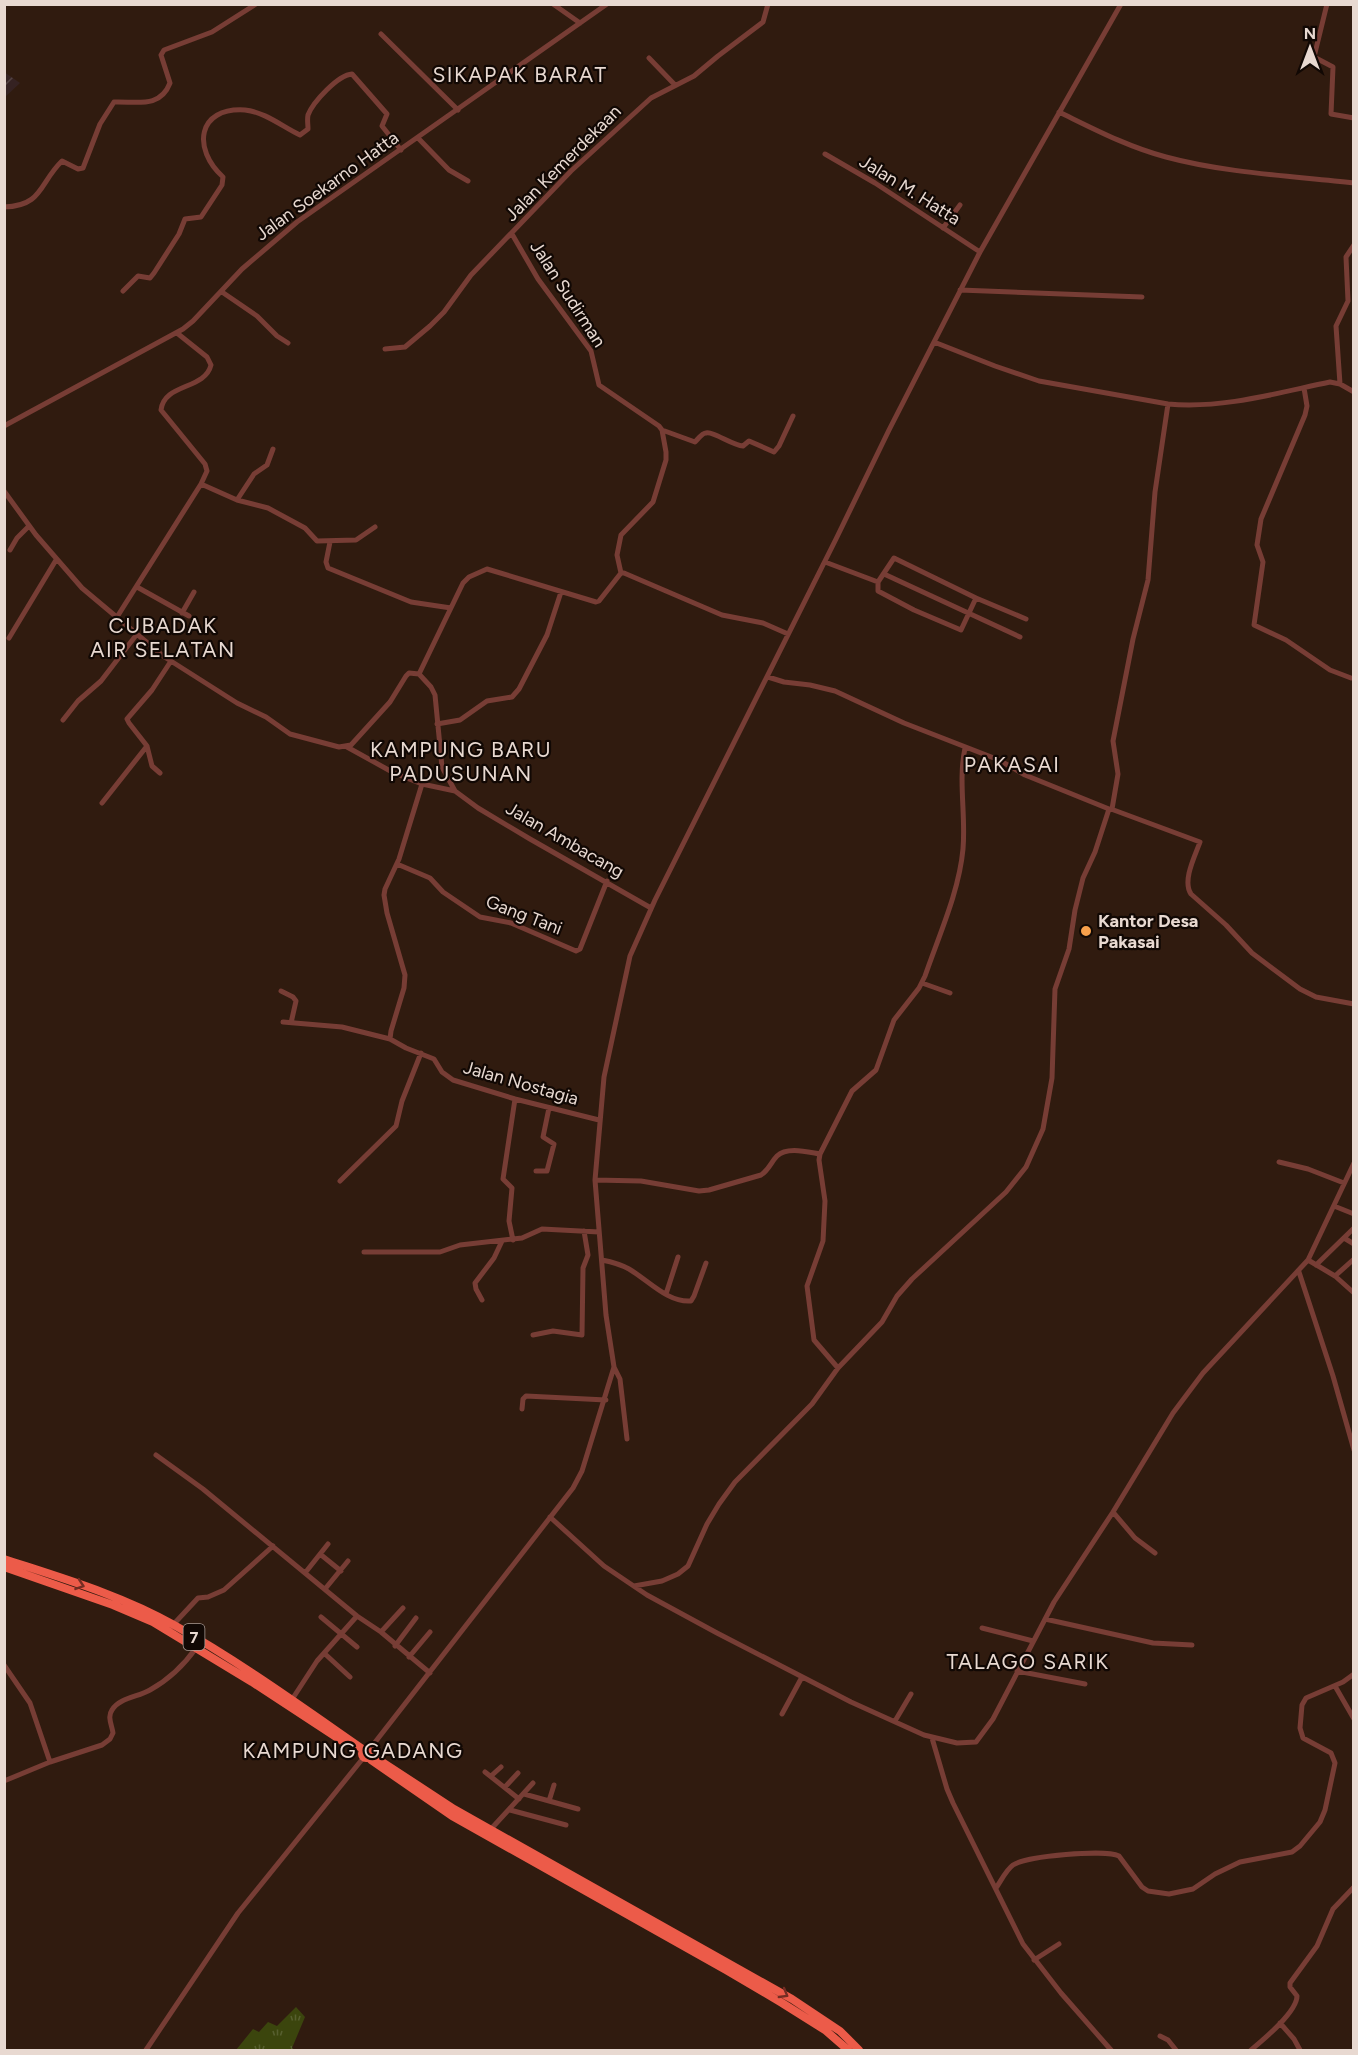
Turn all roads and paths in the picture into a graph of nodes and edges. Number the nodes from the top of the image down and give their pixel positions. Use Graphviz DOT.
graph roads {
  1 [pos="256,4"];
  2 [pos="553,4"];
  3 [pos="607,4"];
  4 [pos="768,4"];
  5 [pos="1121,4"];
  6 [pos="1327,4"];
  7 [pos="580,23"];
  8 [pos="381,34"];
  9 [pos="649,58"];
  10 [pos="675,85"];
  11 [pos="458,110"];
  12 [pos="1059,112"];
  13 [pos="1353,118"];
  14 [pos="418,138"];
  15 [pos="401,150"];
  16 [pos="825,154"];
  17 [pos="468,181"];
  18 [pos="1353,183"];
  19 [pos="960,205"];
  20 [pos="4,207"];
  21 [pos="943,228"];
  22 [pos="512,234"];
  23 [pos="1353,245"];
  24 [pos="980,252"];
  25 [pos="960,290"];
  26 [pos="123,291"];
  27 [pos="222,292"];
  28 [pos="1142,297"];
  29 [pos="177,333"];
  30 [pos="934,342"];
  31 [pos="288,343"];
  32 [pos="385,349"];
  33 [pos="1340,384"];
  34 [pos="1304,388"];
  35 [pos="1353,392"];
  36 [pos="1168,404"];
  37 [pos="792,416"];
  38 [pos="4,426"];
  39 [pos="662,430"];
  40 [pos="273,449"];
  41 [pos="201,484"];
  42 [pos="4,491"];
  43 [pos="237,500"];
  44 [pos="29,526"];
  45 [pos="375,527"];
  46 [pos="330,542"];
  47 [pos="10,549"];
  48 [pos="57,560"];
  49 [pos="825,562"];
  50 [pos="621,573"];
  51 [pos="884,574"];
  52 [pos="878,582"];
  53 [pos="137,587"];
  54 [pos="194,592"];
  55 [pos="561,592"];
  56 [pos="976,598"];
  57 [pos="451,608"];
  58 [pos="182,613"];
  59 [pos="969,613"];
  60 [pos="189,615"];
  61 [pos="117,616"];
  62 [pos="1026,619"];
  63 [pos="137,634"];
  64 [pos="788,634"];
  65 [pos="1020,637"];
  66 [pos="9,638"];
  67 [pos="171,661"];
  68 [pos="419,674"];
  69 [pos="768,677"];
  70 [pos="1351,678"];
  71 [pos="63,720"];
  72 [pos="437,724"];
  73 [pos="147,746"];
  74 [pos="347,747"];
  75 [pos="965,748"];
  76 [pos="160,773"];
  77 [pos="422,784"];
  78 [pos="455,791"];
  79 [pos="102,803"];
  80 [pos="1110,809"];
  81 [pos="397,864"];
  82 [pos="607,881"];
  83 [pos="651,908"];
  84 [pos="922,983"];
  85 [pos="281,991"];
  86 [pos="950,993"];
  87 [pos="1353,1004"];
  88 [pos="283,1022"];
  89 [pos="291,1023"];
  90 [pos="390,1039"];
  91 [pos="421,1053"];
  92 [pos="515,1099"];
  93 [pos="549,1108"];
  94 [pos="599,1120"];
  95 [pos="820,1154"];
  96 [pos="1279,1162"];
  97 [pos="1353,1163"];
  98 [pos="536,1171"];
  99 [pos="595,1180"];
  100 [pos="340,1181"];
  101 [pos="1344,1183"];
  102 [pos="1334,1206"];
  103 [pos="1353,1214"];
  104 [pos="1353,1228"];
  105 [pos="585,1231"];
  106 [pos="599,1232"];
  107 [pos="1344,1238"];
  108 [pos="513,1240"];
  109 [pos="502,1241"];
  110 [pos="1353,1244"];
  111 [pos="364,1252"];
  112 [pos="678,1257"];
  113 [pos="1353,1259"];
  114 [pos="602,1260"];
  115 [pos="1308,1260"];
  116 [pos="706,1263"];
  117 [pos="1348,1264"];
  118 [pos="1316,1265"];
  119 [pos="1353,1268"];
  120 [pos="1299,1272"];
  121 [pos="1335,1276"];
  122 [pos="666,1293"];
  123 [pos="1353,1293"];
  124 [pos="482,1300"];
  125 [pos="533,1335"];
  126 [pos="615,1367"];
  127 [pos="838,1368"];
  128 [pos="606,1400"];
  129 [pos="522,1408"];
  130 [pos="627,1438"];
  131 [pos="1353,1450"];
  132 [pos="156,1455"];
  133 [pos="1113,1512"];
  134 [pos="550,1517"];
  135 [pos="328,1544"];
  136 [pos="273,1546"];
  137 [pos="1155,1553"];
  138 [pos="320,1554"];
  139 [pos="4,1559"];
  140 [pos="348,1561"];
  141 [pos="4,1568"];
  142 [pos="341,1571"];
  143 [pos="34,1573"];
  144 [pos="305,1573"];
  145 [pos="634,1586"];
  146 [pos="325,1589"];
  147 [pos="403,1608"];
  148 [pos="357,1616"];
  149 [pos="321,1617"];
  150 [pos="416,1618"];
  151 [pos="1045,1619"];
  152 [pos="171,1628"];
  153 [pos="982,1628"];
  154 [pos="381,1632"];
  155 [pos="430,1632"];
  156 [pos="341,1633"];
  157 [pos="1033,1641"];
  158 [pos="1192,1645"];
  159 [pos="395,1646"];
  160 [pos="357,1647"];
  161 [pos="196,1648"];
  162 [pos="324,1653"];
  163 [pos="409,1657"];
  164 [pos="4,1665"];
  165 [pos="1017,1671"];
  166 [pos="430,1673"];
  167 [pos="1353,1674"];
  168 [pos="350,1677"];
  169 [pos="802,1677"];
  170 [pos="1085,1684"];
  171 [pos="1335,1686"];
  172 [pos="911,1694"];
  173 [pos="291,1701"];
  174 [pos="782,1714"];
  175 [pos="1353,1719"];
  176 [pos="895,1721"];
  177 [pos="932,1738"];
  178 [pos="366,1754"];
  179 [pos="50,1762"];
  180 [pos="501,1767"];
  181 [pos="485,1772"];
  182 [pos="518,1773"];
  183 [pos="491,1776"];
  184 [pos="4,1781"];
  185 [pos="533,1783"];
  186 [pos="554,1785"];
  187 [pos="505,1787"];
  188 [pos="521,1797"];
  189 [pos="549,1802"];
  190 [pos="578,1809"];
  191 [pos="510,1810"];
  192 [pos="473,1823"];
  193 [pos="566,1825"];
  194 [pos="491,1829"];
  195 [pos="1353,1887"];
  196 [pos="996,1888"];
  197 [pos="656,1926"];
  198 [pos="1059,1944"];
  199 [pos="1034,1960"];
  200 [pos="1280,2023"];
  201 [pos="1160,2036"];
  202 [pos="146,2050"];
  203 [pos="848,2050"];
  204 [pos="859,2050"];
  205 [pos="1111,2050"];
  206 [pos="1176,2050"];
  207 [pos="1251,2050"];
  208 [pos="1300,2050"];
  1 -- 20 [label="street"];
  2 -- 7 [label="street"];
  3 -- 7 [label="street, Jalan Soekarno Hatta"];
  4 -- 10 [label="street, Jalan Kemerdekaan"];
  5 -- 12 [label="street"];
  6 -- 13 [label="street"];
  7 -- 11 [label="street, Jalan Soekarno Hatta"];
  8 -- 11 [label="street"];
  9 -- 10 [label="street"];
  10 -- 22 [label="street, Jalan Kemerdekaan"];
  11 -- 14 [label="street, Jalan Soekarno Hatta"];
  12 -- 18 [label="street"];
  12 -- 24 [label="street"];
  14 -- 15 [label="street, Jalan Soekarno Hatta"];
  14 -- 17 [label="street"];
  15 -- 26 [label="street"];
  15 -- 27 [label="street, Jalan Soekarno Hatta"];
  16 -- 21 [label="street, Jalan M. Hatta"];
  19 -- 21 [label="street"];
  21 -- 24 [label="street, Jalan M. Hatta"];
  22 -- 32 [label="street, Jalan Kemerdekaan"];
  22 -- 39 [label="street, Jalan Sudirman"];
  23 -- 33 [label="street"];
  24 -- 25 [label="street"];
  25 -- 28 [label="street"];
  25 -- 30 [label="street"];
  27 -- 29 [label="street, Jalan Soekarno Hatta"];
  27 -- 31 [label="street"];
  29 -- 38 [label="street, Jalan Soekarno Hatta"];
  29 -- 41 [label="street"];
  30 -- 36 [label="street"];
  30 -- 49 [label="street"];
  33 -- 34 [label="street"];
  33 -- 35 [label="street"];
  34 -- 36 [label="street"];
  34 -- 70 [label="street"];
  36 -- 80 [label="street"];
  37 -- 39 [label="street, Jalan Sudirman"];
  39 -- 50 [label="street"];
  40 -- 43 [label="street"];
  41 -- 43 [label="street"];
  41 -- 53 [label="street"];
  42 -- 44 [label="street"];
  43 -- 46 [label="street"];
  44 -- 47 [label="street"];
  44 -- 48 [label="street"];
  45 -- 46 [label="street"];
  46 -- 57 [label="street"];
  48 -- 61 [label="street"];
  48 -- 66 [label="street"];
  49 -- 52 [label="street"];
  49 -- 64 [label="street"];
  50 -- 55 [label="street"];
  50 -- 64 [label="street"];
  51 -- 52 [label="street"];
  51 -- 56 [label="street"];
  51 -- 59 [label="street"];
  52 -- 59 [label="street"];
  53 -- 58 [label="street"];
  53 -- 61 [label="street"];
  54 -- 58 [label="street"];
  55 -- 57 [label="street"];
  55 -- 72 [label="street"];
  56 -- 59 [label="street"];
  56 -- 62 [label="street"];
  57 -- 68 [label="street"];
  58 -- 60 [label="street"];
  59 -- 65 [label="street"];
  61 -- 63 [label="street"];
  63 -- 67 [label="street"];
  63 -- 71 [label="street"];
  64 -- 69 [label="street"];
  67 -- 73 [label="street"];
  67 -- 74 [label="street"];
  68 -- 72 [label="street, Jalan Ambacang"];
  68 -- 74 [label="street"];
  69 -- 75 [label="street"];
  69 -- 83 [label="street"];
  72 -- 78 [label="street, Jalan Ambacang"];
  73 -- 76 [label="street"];
  73 -- 79 [label="street"];
  74 -- 77 [label="street"];
  75 -- 80 [label="street"];
  75 -- 84 [label="street"];
  77 -- 78 [label="street"];
  77 -- 81 [label="street"];
  78 -- 82 [label="street, Jalan Ambacang"];
  80 -- 87 [label="street"];
  80 -- 127 [label="street"];
  81 -- 82 [label="street, Gang Tani"];
  81 -- 90 [label="street"];
  82 -- 83 [label="street, Jalan Ambacang"];
  83 -- 94 [label="street"];
  84 -- 86 [label="street"];
  84 -- 95 [label="street"];
  85 -- 89 [label="street"];
  88 -- 89 [label="street, Jalan Nostagia"];
  89 -- 90 [label="street, Jalan Nostagia"];
  90 -- 91 [label="street, Jalan Nostagia"];
  91 -- 92 [label="street, Jalan Nostagia"];
  91 -- 100 [label="street"];
  92 -- 93 [label="street, Jalan Nostagia"];
  92 -- 108 [label="street"];
  93 -- 94 [label="street, Jalan Nostagia"];
  93 -- 98 [label="street"];
  94 -- 99 [label="street"];
  95 -- 99 [label="street"];
  95 -- 127 [label="street"];
  96 -- 101 [label="street"];
  97 -- 101 [label="street"];
  99 -- 106 [label="street"];
  101 -- 102 [label="street"];
  102 -- 103 [label="street"];
  102 -- 115 [label="street"];
  104 -- 107 [label="street"];
  105 -- 106 [label="street"];
  105 -- 108 [label="street"];
  105 -- 125 [label="street"];
  106 -- 114 [label="street"];
  107 -- 110 [label="street"];
  107 -- 118 [label="street"];
  108 -- 109 [label="street"];
  109 -- 111 [label="street"];
  109 -- 124 [label="street"];
  112 -- 122 [label="street"];
  113 -- 117 [label="street"];
  114 -- 122 [label="street"];
  114 -- 126 [label="street"];
  115 -- 118 [label="street"];
  115 -- 120 [label="street"];
  116 -- 122 [label="street"];
  117 -- 119 [label="street"];
  117 -- 121 [label="street"];
  118 -- 121 [label="street"];
  120 -- 131 [label="street"];
  120 -- 133 [label="street"];
  121 -- 123 [label="street"];
  126 -- 128 [label="street"];
  126 -- 130 [label="street"];
  127 -- 145 [label="street"];
  128 -- 129 [label="street"];
  128 -- 134 [label="street"];
  132 -- 136 [label="street"];
  133 -- 137 [label="street"];
  133 -- 151 [label="street"];
  134 -- 145 [label="street"];
  134 -- 166 [label="street"];
  135 -- 138 [label="street"];
  136 -- 144 [label="street"];
  136 -- 152 [label="street"];
  138 -- 142 [label="street"];
  138 -- 144 [label="street"];
  139 -- 143 [label="highway, 7"];
  140 -- 142 [label="street"];
  141 -- 143 [label="highway, 7"];
  142 -- 146 [label="street"];
  143 -- 152 [label="highway, 7"];
  144 -- 146 [label="street"];
  145 -- 169 [label="street"];
  146 -- 148 [label="street"];
  147 -- 154 [label="street"];
  148 -- 154 [label="street"];
  148 -- 156 [label="street"];
  149 -- 156 [label="street"];
  150 -- 159 [label="street"];
  151 -- 157 [label="street"];
  151 -- 158 [label="street"];
  152 -- 161 [label="highway, 7"];
  152 -- 173 [label="highway, 7"];
  153 -- 157 [label="street"];
  154 -- 159 [label="street"];
  155 -- 163 [label="street"];
  156 -- 160 [label="street"];
  156 -- 162 [label="street"];
  157 -- 165 [label="street"];
  159 -- 163 [label="street"];
  161 -- 178 [label="highway, 7"];
  161 -- 179 [label="street"];
  162 -- 168 [label="street"];
  162 -- 173 [label="street"];
  163 -- 166 [label="street"];
  164 -- 179 [label="street"];
  165 -- 170 [label="street"];
  165 -- 177 [label="street"];
  166 -- 178 [label="street"];
  167 -- 171 [label="street"];
  169 -- 174 [label="street"];
  169 -- 176 [label="street"];
  171 -- 175 [label="street"];
  171 -- 196 [label="street"];
  172 -- 176 [label="street"];
  173 -- 178 [label="highway, 7"];
  176 -- 177 [label="street"];
  177 -- 196 [label="street"];
  178 -- 192 [label="highway"];
  178 -- 202 [label="street"];
  179 -- 184 [label="street"];
  180 -- 183 [label="street"];
  181 -- 183 [label="street"];
  182 -- 187 [label="street"];
  183 -- 187 [label="street"];
  185 -- 188 [label="street"];
  186 -- 189 [label="street"];
  187 -- 188 [label="street"];
  188 -- 189 [label="street"];
  188 -- 191 [label="street"];
  189 -- 190 [label="street"];
  191 -- 193 [label="street"];
  191 -- 194 [label="street"];
  192 -- 194 [label="highway"];
  192 -- 197 [label="highway"];
  194 -- 197 [label="highway"];
  195 -- 200 [label="street"];
  196 -- 199 [label="street"];
  197 -- 203 [label="highway"];
  197 -- 204 [label="highway, one-way"];
  198 -- 199 [label="street"];
  199 -- 205 [label="street"];
  200 -- 207 [label="street"];
  200 -- 208 [label="street"];
  201 -- 206 [label="street"];
}
